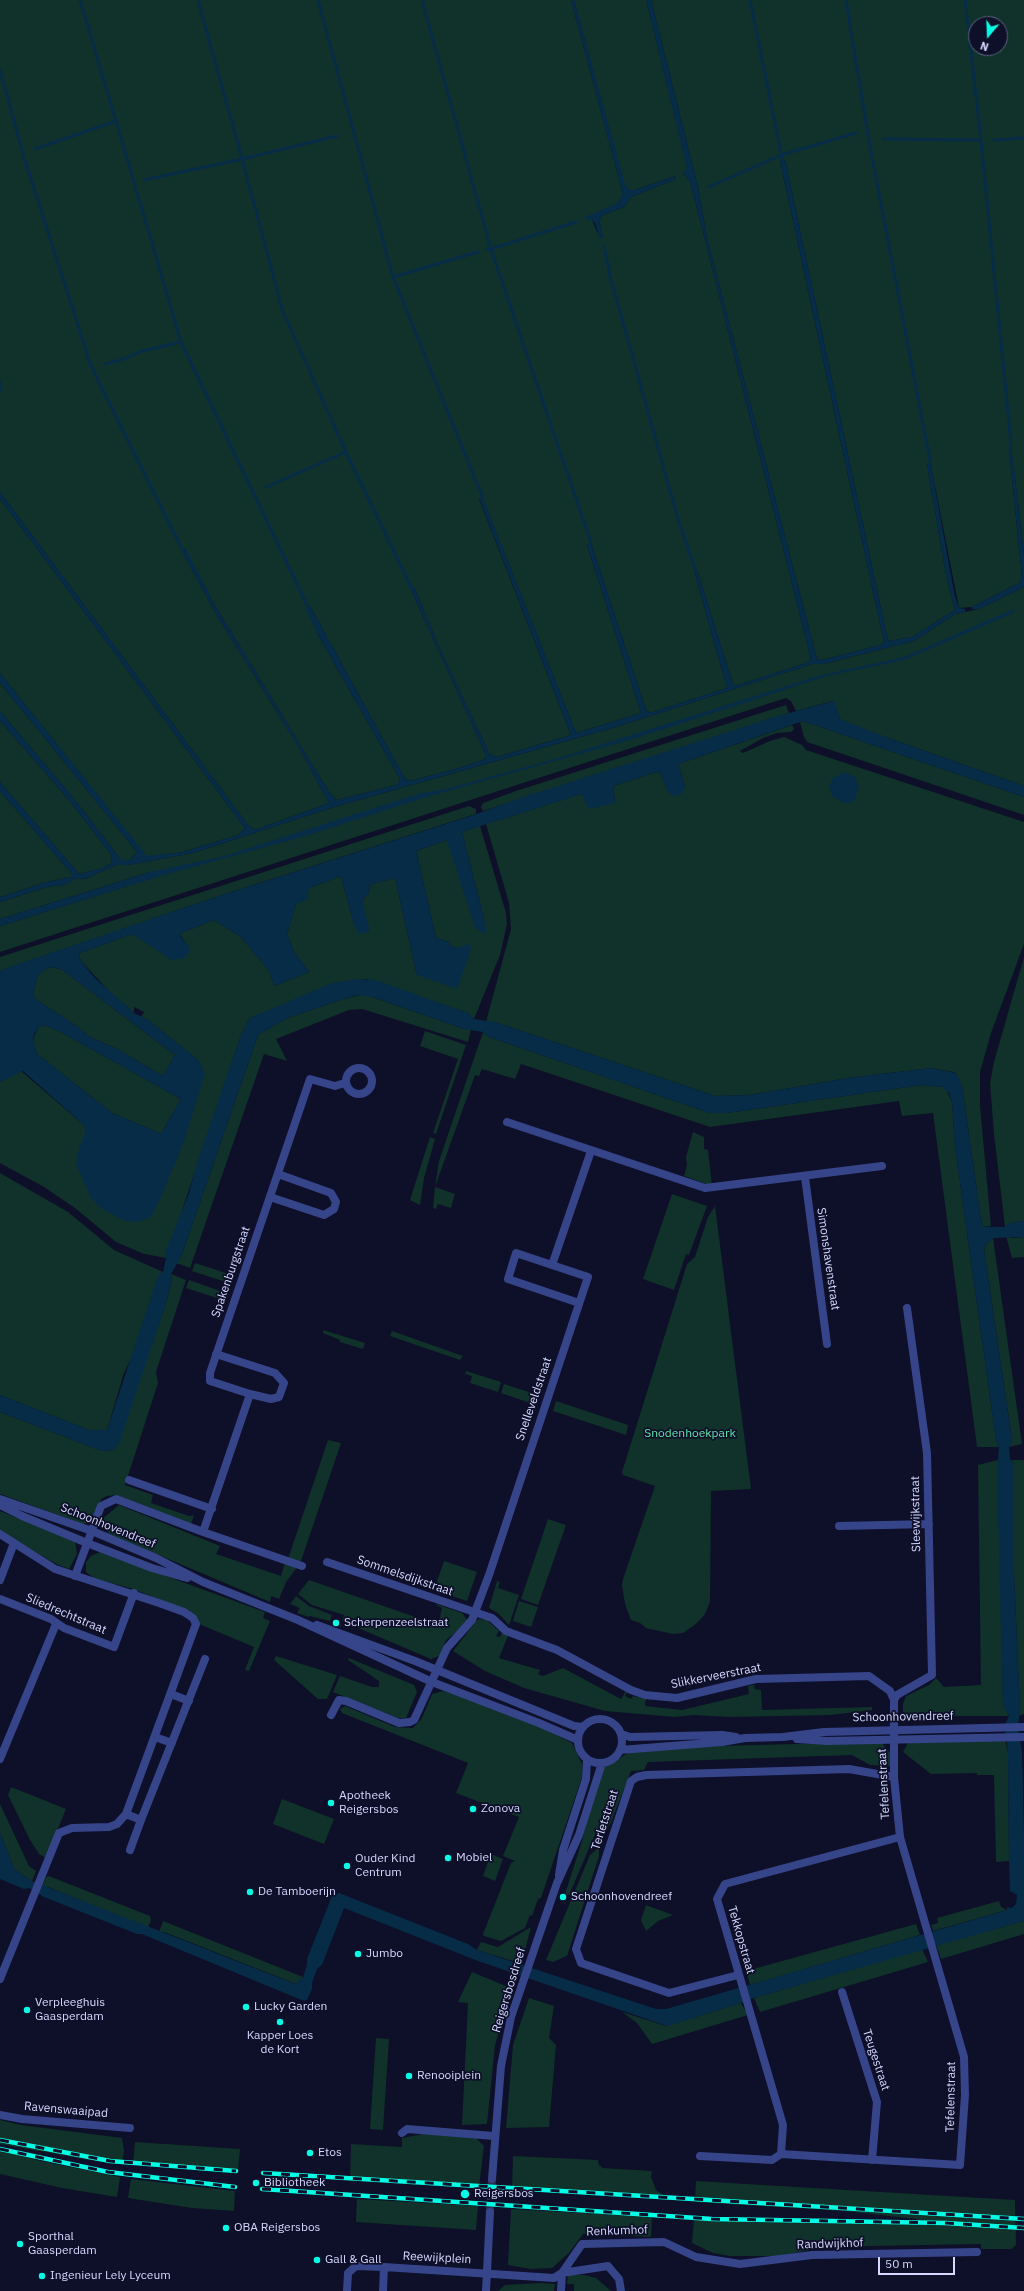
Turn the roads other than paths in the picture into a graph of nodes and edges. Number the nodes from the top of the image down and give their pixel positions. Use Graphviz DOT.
graph roads {
  1 [pos="345,1083"];
  2 [pos="507,1122"];
  3 [pos="591,1151"];
  4 [pos="882,1166"];
  5 [pos="278,1174"];
  6 [pos="805,1177"];
  7 [pos="270,1197"];
  8 [pos="552,1265"];
  9 [pos="579,1303"];
  10 [pos="907,1308"];
  11 [pos="827,1344"];
  12 [pos="216,1354"];
  13 [pos="250,1394"];
  14 [pos="129,1480"];
  15 [pos="0,1499"];
  16 [pos="0,1504"];
  17 [pos="212,1509"];
  18 [pos="929,1524"];
  19 [pos="839,1526"];
  20 [pos="92,1531"];
  21 [pos="203,1532"];
  22 [pos="0,1534"];
  23 [pos="14,1543"];
  24 [pos="87,1543"];
  25 [pos="327,1562"];
  26 [pos="302,1566"];
  27 [pos="75,1576"];
  28 [pos="0,1580"];
  29 [pos="203,1582"];
  30 [pos="134,1594"];
  31 [pos="0,1599"];
  32 [pos="475,1612"];
  33 [pos="298,1620"];
  34 [pos="56,1624"];
  35 [pos="205,1659"];
  36 [pos="437,1669"];
  37 [pos="432,1682"];
  38 [pos="171,1694"];
  39 [pos="894,1700"];
  40 [pos="189,1701"];
  41 [pos="331,1715"];
  42 [pos="583,1727"];
  43 [pos="1024,1727"];
  44 [pos="894,1729"];
  45 [pos="621,1734"];
  46 [pos="155,1737"];
  47 [pos="783,1737"];
  48 [pos="1024,1737"];
  49 [pos="745,1738"];
  50 [pos="578,1740"];
  51 [pos="894,1741"];
  52 [pos="172,1743"];
  53 [pos="620,1750"];
  54 [pos="0,1758"];
  55 [pos="587,1759"];
  56 [pos="602,1763"];
  57 [pos="894,1777"];
  58 [pos="126,1814"];
  59 [pos="141,1820"];
  60 [pos="900,1837"];
  61 [pos="130,1850"];
  62 [pos="557,1883"];
  63 [pos="738,1975"];
  64 [pos="0,1979"];
  65 [pos="842,1992"];
  66 [pos="0,2115"];
  67 [pos="130,2128"];
  68 [pos="402,2133"];
  69 [pos="494,2136"];
  70 [pos="781,2154"];
  71 [pos="700,2156"];
  72 [pos="872,2160"];
  73 [pos="492,2179"];
  74 [pos="490,2212"];
  75 [pos="687,2252"];
  76 [pos="976,2252"];
  77 [pos="384,2267"];
  78 [pos="488,2273"];
  79 [pos="562,2273"];
  80 [pos="347,2291"];
  81 [pos="383,2291"];
  82 [pos="486,2291"];
  83 [pos="560,2291"];
  84 [pos="621,2291"];
  1 -- 5 [label="street, Spakenburgstraat"];
  2 -- 3 [label="street"];
  3 -- 6 [label="street"];
  3 -- 8 [label="street"];
  4 -- 6 [label="street"];
  5 -- 7 [label="street, Spakenburgstraat"];
  5 -- 7 [label="street"];
  6 -- 11 [label="street, Simonshavenstraat"];
  7 -- 12 [label="street, Spakenburgstraat"];
  8 -- 9 [label="street, Snelleveldstraat"];
  8 -- 9 [label="street"];
  9 -- 32 [label="street, Snelleveldstraat"];
  10 -- 18 [label="street, Sleewijkstraat"];
  12 -- 13 [label="street, Spakenburgstraat"];
  12 -- 13 [label="street, Spakenburgstraat"];
  13 -- 17 [label="street"];
  14 -- 17 [label="street"];
  15 -- 20 [label="street, Schoonhovendreef"];
  16 -- 24 [label="street, Schoonhovendreef"];
  17 -- 21 [label="street"];
  18 -- 19 [label="street"];
  18 -- 39 [label="street, Sleewijkstraat"];
  20 -- 21 [label="street"];
  20 -- 24 [label="street"];
  20 -- 29 [label="street, Schoonhovendreef"];
  21 -- 26 [label="street"];
  22 -- 23 [label="street"];
  23 -- 27 [label="street"];
  23 -- 28 [label="street"];
  24 -- 27 [label="street"];
  24 -- 29 [label="street, Schoonhovendreef"];
  25 -- 32 [label="street, Sommelsdijkstraat"];
  27 -- 30 [label="street"];
  29 -- 33 [label="street, Schoonhovendreef"];
  30 -- 34 [label="street, Sliedrechtstraat"];
  30 -- 38 [label="street"];
  31 -- 34 [label="street, Sliedrechtstraat"];
  32 -- 36 [label="street, Snelleveldstraat"];
  32 -- 39 [label="street, Slikkerveerstraat"];
  33 -- 36 [label="street, Schoonhovendreef"];
  33 -- 37 [label="street, Schoonhovendreef"];
  34 -- 54 [label="street"];
  35 -- 40 [label="street"];
  36 -- 37 [label="street, Snelleveldstraat"];
  36 -- 42 [label="street, Schoonhovendreef"];
  37 -- 41 [label="street, Snelleveldstraat"];
  37 -- 50 [label="street, Schoonhovendreef"];
  38 -- 40 [label="street"];
  38 -- 46 [label="street"];
  39 -- 44 [label="street"];
  40 -- 52 [label="street"];
  42 -- 45 [label="street"];
  42 -- 50 [label="street"];
  43 -- 44 [label="street, Schoonhovendreef"];
  44 -- 47 [label="street, Schoonhovendreef"];
  44 -- 51 [label="street, Tefelenstraat"];
  45 -- 49 [label="street, Schoonhovendreef"];
  45 -- 53 [label="street"];
  46 -- 52 [label="street"];
  46 -- 58 [label="street"];
  47 -- 49 [label="street, Schoonhovendreef"];
  47 -- 51 [label="street, Schoonhovendreef"];
  48 -- 51 [label="street, Schoonhovendreef"];
  49 -- 53 [label="street, Schoonhovendreef"];
  50 -- 55 [label="street"];
  51 -- 57 [label="street, Tefelenstraat"];
  52 -- 59 [label="street"];
  53 -- 56 [label="street"];
  55 -- 56 [label="street"];
  55 -- 62 [label="street, Reigersbosdreef"];
  56 -- 62 [label="street, Reigersbosdreef"];
  57 -- 60 [label="street, Tefelenstraat"];
  57 -- 63 [label="street, Terletstraat"];
  58 -- 59 [label="street"];
  58 -- 64 [label="street"];
  59 -- 61 [label="street"];
  60 -- 63 [label="street, Tekkopstraat"];
  60 -- 72 [label="street, Tefelenstraat"];
  62 -- 69 [label="street, Reigersbosdreef"];
  63 -- 70 [label="street, Tekkopstraat"];
  65 -- 72 [label="street, Teugestraat"];
  66 -- 67 [label="street, Ravenswaaipad"];
  68 -- 69 [label="street"];
  69 -- 73 [label="street, Reigersbosdreef"];
  70 -- 71 [label="street, Tefelenstraat"];
  70 -- 72 [label="street, Tefelenstraat"];
  74 -- 78 [label="street"];
  75 -- 76 [label="street, Randwijkhof"];
  75 -- 79 [label="street, Renkumhof"];
  77 -- 78 [label="street, Reewijkplein"];
  77 -- 80 [label="street, Reewijkplein"];
  77 -- 81 [label="street"];
  78 -- 79 [label="street"];
  78 -- 82 [label="street"];
  79 -- 83 [label="street, Renkumhof"];
  79 -- 84 [label="street"];
}
